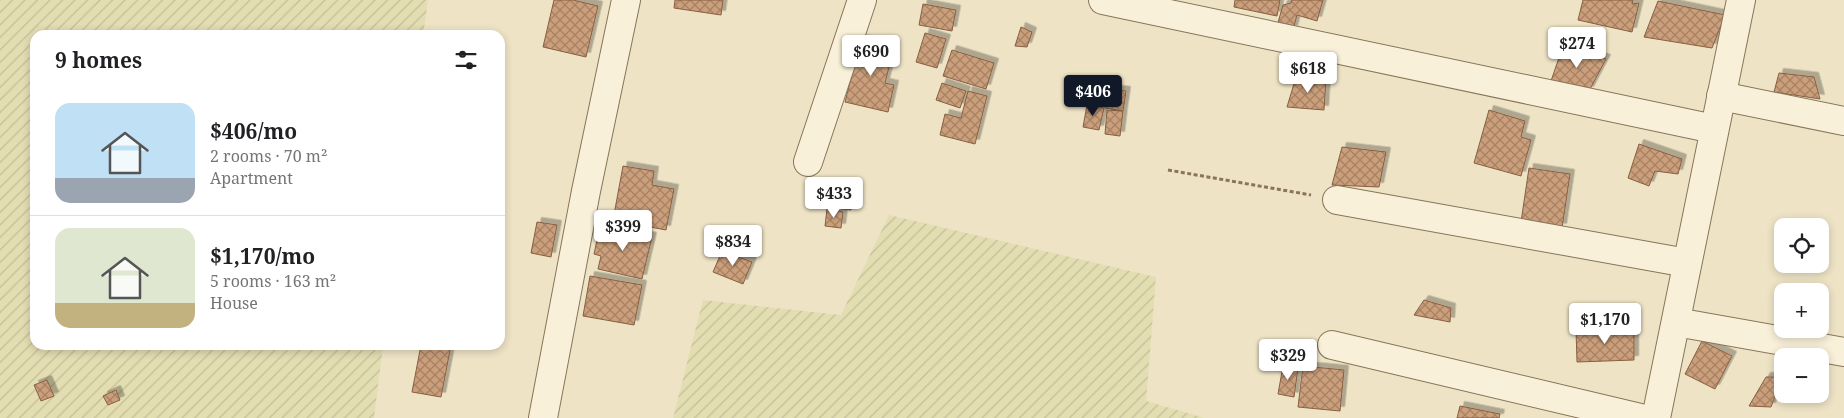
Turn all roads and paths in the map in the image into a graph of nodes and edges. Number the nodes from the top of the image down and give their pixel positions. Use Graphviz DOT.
graph roads {
  1 [pos="626,0"];
  2 [pos="862,0"];
  3 [pos="1103,0"];
  4 [pos="1740,0"];
  5 [pos="1721,96"];
  6 [pos="1844,121"];
  7 [pos="1714,129"];
  8 [pos="808,162"];
  9 [pos="1168,170"];
  10 [pos="1337,200"];
  11 [pos="1687,263"];
  12 [pos="1676,322"];
  13 [pos="1332,345"];
  14 [pos="1844,352"];
  15 [pos="544,418"];
  16 [pos="1641,418"];
  17 [pos="1656,418"];
  1 -- 15 [label="street"];
  2 -- 8 [label="street"];
  3 -- 7 [label="street"];
  4 -- 5 [label="street"];
  5 -- 6 [label="street"];
  5 -- 7 [label="street"];
  7 -- 11 [label="street"];
  9 -- 10 [label="path"];
  10 -- 11 [label="street"];
  11 -- 12 [label="street"];
  12 -- 14 [label="street"];
  12 -- 17 [label="street"];
  13 -- 16 [label="street"];
}
